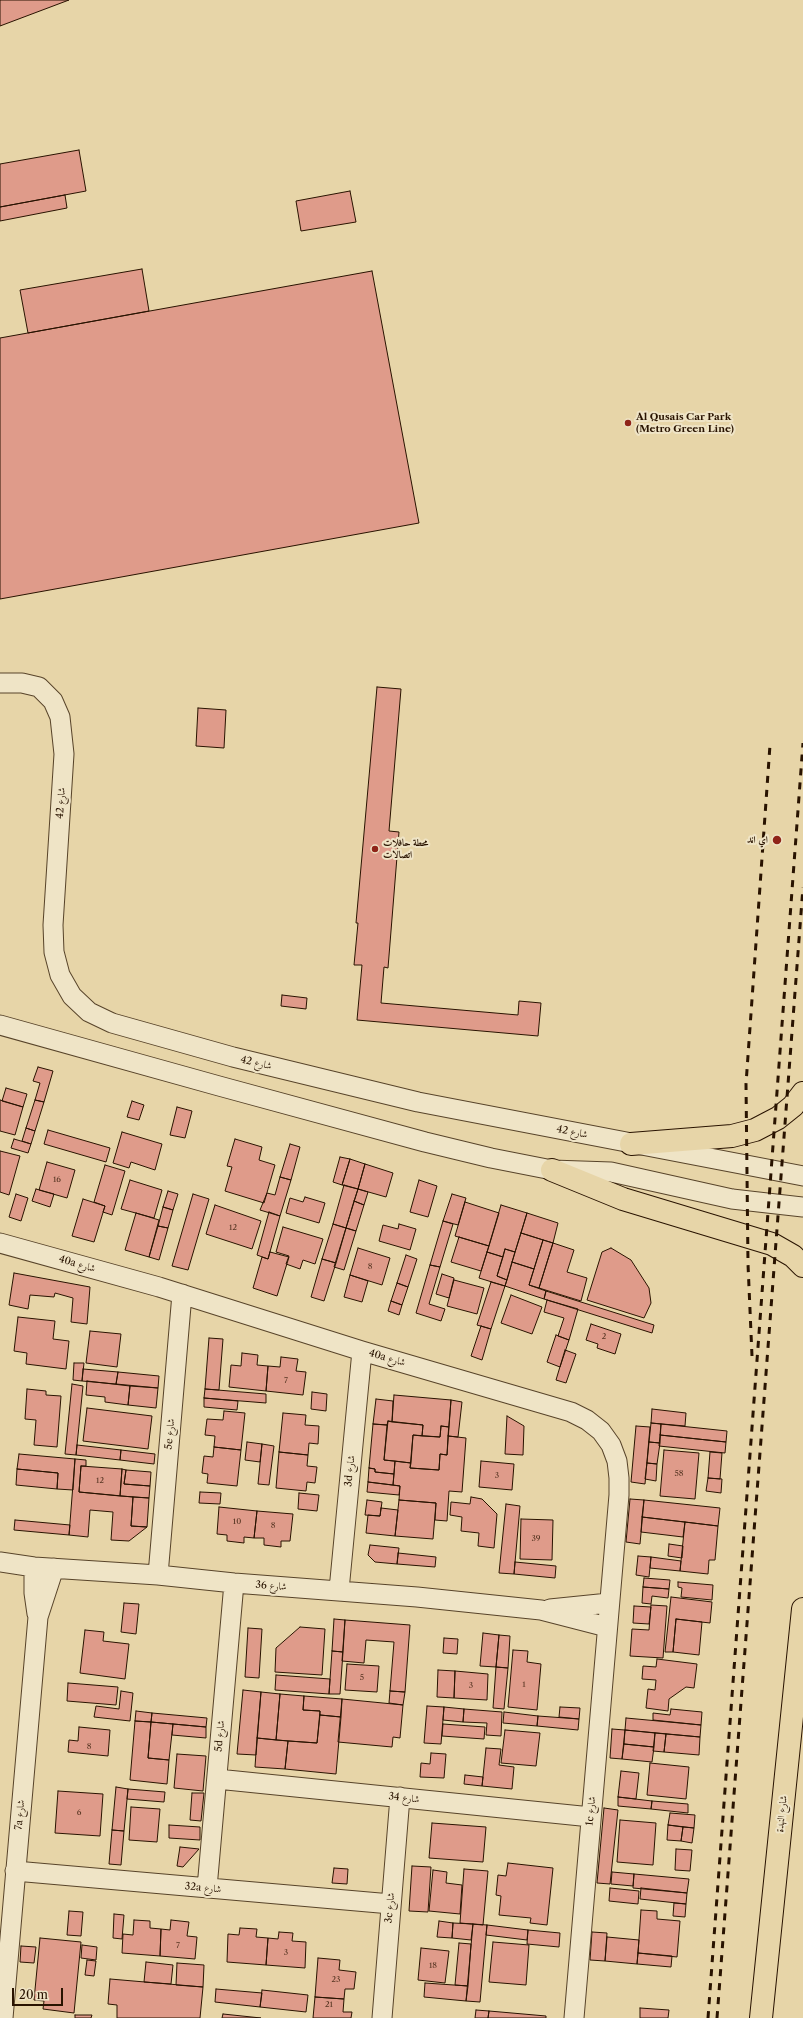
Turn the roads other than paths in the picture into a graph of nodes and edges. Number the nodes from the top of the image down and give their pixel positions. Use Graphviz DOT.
graph roads {
  1 [pos="0,682"];
  2 [pos="0,1025"];
  3 [pos="803,1093"];
  4 [pos="631,1144"];
  5 [pos="552,1170"];
  6 [pos="803,1176"];
  7 [pos="803,1208"];
  8 [pos="1,1248"];
  9 [pos="803,1266"];
  10 [pos="182,1294"];
  11 [pos="362,1351"];
  12 [pos="0,1562"];
  13 [pos="34,1567"];
  14 [pos="54,1568"];
  15 [pos="158,1575"];
  16 [pos="234,1583"];
  17 [pos="339,1590"];
  18 [pos="609,1603"];
  19 [pos="803,1609"];
  20 [pos="541,1610"];
  21 [pos="38,1617"];
  22 [pos="607,1628"];
  23 [pos="217,1779"];
  24 [pos="400,1797"];
  25 [pos="591,1817"];
  26 [pos="15,1871"];
  27 [pos="207,1888"];
  28 [pos="390,1904"];
  29 [pos="2,2016"];
  30 [pos="382,2018"];
  31 [pos="574,2018"];
  32 [pos="761,2018"];
  1 -- 4 [label="street, شارع 42"];
  2 -- 5 [label="street"];
  3 -- 4 [label="main road"];
  4 -- 6 [label="street, شارع 42"];
  5 -- 7 [label="street"];
  5 -- 9 [label="main road"];
  8 -- 10 [label="street, 40a شارع"];
  10 -- 11 [label="street, 40a شارع"];
  10 -- 15 [label="street, 5e شارع"];
  11 -- 17 [label="street, 3d شارع"];
  11 -- 18 [label="street, 40a شارع"];
  12 -- 13 [label="street, شارع 36"];
  13 -- 14 [label="street, شارع 36"];
  13 -- 21 [label="street, 7a شارع"];
  14 -- 15 [label="street, شارع 36"];
  14 -- 21 [label="street, 7a شارع"];
  15 -- 16 [label="street, شارع 36"];
  16 -- 17 [label="street, شارع 36"];
  16 -- 23 [label="street, 5d شارع"];
  17 -- 20 [label="street, شارع 36"];
  18 -- 20 [label="street, شارع 36"];
  18 -- 22 [label="street, 1c شارع"];
  19 -- 32 [label="main road, شارع النهدة"];
  20 -- 22 [label="street, شارع 36"];
  21 -- 26 [label="street, 7a شارع"];
  22 -- 25 [label="street, 1c شارع"];
  23 -- 24 [label="street, شارع 34"];
  23 -- 27 [label="street, 5d شارع"];
  24 -- 25 [label="street, شارع 34"];
  24 -- 28 [label="street, 3c شارع"];
  25 -- 31 [label="street, 1c شارع"];
  26 -- 27 [label="street, 32a شارع"];
  26 -- 29 [label="street, 7a شارع"];
  27 -- 28 [label="street, 32a شارع"];
  28 -- 30 [label="street, 3c شارع"];
}
